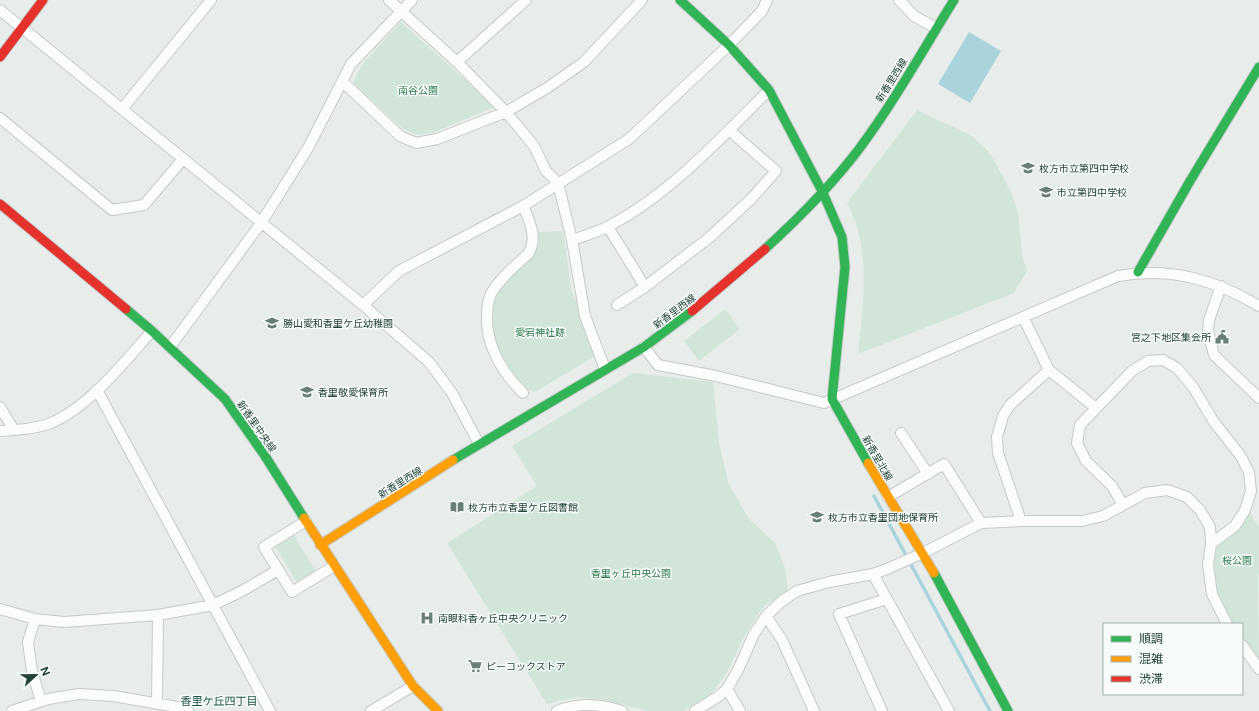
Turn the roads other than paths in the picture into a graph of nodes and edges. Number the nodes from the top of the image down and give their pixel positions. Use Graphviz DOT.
graph roads {
  1 [pos="43,0"];
  2 [pos="211,0"];
  3 [pos="389,0"];
  4 [pos="412,0"];
  5 [pos="526,0"];
  6 [pos="642,0"];
  7 [pos="680,0"];
  8 [pos="767,0"];
  9 [pos="899,0"];
  10 [pos="954,0"];
  11 [pos="0,10"];
  12 [pos="402,10"];
  13 [pos="22,28"];
  14 [pos="936,28"];
  15 [pos="729,45"];
  16 [pos="0,57"];
  17 [pos="458,62"];
  18 [pos="1259,67"];
  19 [pos="342,81"];
  20 [pos="770,90"];
  21 [pos="122,109"];
  22 [pos="506,112"];
  23 [pos="0,118"];
  24 [pos="729,130"];
  25 [pos="183,159"];
  26 [pos="558,183"];
  27 [pos="823,193"];
  28 [pos="0,204"];
  29 [pos="523,206"];
  30 [pos="261,223"];
  31 [pos="608,227"];
  32 [pos="572,240"];
  33 [pos="1138,272"];
  34 [pos="1221,286"];
  35 [pos="645,287"];
  36 [pos="1257,301"];
  37 [pos="364,305"];
  38 [pos="617,305"];
  39 [pos="1023,317"];
  40 [pos="152,332"];
  41 [pos="170,347"];
  42 [pos="644,347"];
  43 [pos="605,369"];
  44 [pos="1049,370"];
  45 [pos="97,390"];
  46 [pos="523,393"];
  47 [pos="1259,398"];
  48 [pos="832,399"];
  49 [pos="0,407"];
  50 [pos="1096,408"];
  51 [pos="14,430"];
  52 [pos="0,431"];
  53 [pos="901,433"];
  54 [pos="479,444"];
  55 [pos="928,474"];
  56 [pos="888,497"];
  57 [pos="1123,505"];
  58 [pos="306,521"];
  59 [pos="1021,521"];
  60 [pos="981,523"];
  61 [pos="1211,544"];
  62 [pos="320,545"];
  63 [pos="919,555"];
  64 [pos="334,566"];
  65 [pos="278,570"];
  66 [pos="873,574"];
  67 [pos="886,599"];
  68 [pos="213,605"];
  69 [pos="0,609"];
  70 [pos="158,615"];
  71 [pos="766,616"];
  72 [pos="35,619"];
  73 [pos="1226,623"];
  74 [pos="1243,646"];
  75 [pos="1259,669"];
  76 [pos="413,686"];
  77 [pos="728,689"];
  78 [pos="41,701"];
  79 [pos="157,704"];
  80 [pos="12,711"];
  81 [pos="188,711"];
  82 [pos="270,711"];
  83 [pos="370,711"];
  84 [pos="438,711"];
  85 [pos="557,711"];
  86 [pos="622,711"];
  87 [pos="695,711"];
  88 [pos="740,711"];
  89 [pos="814,711"];
  90 [pos="882,711"];
  91 [pos="949,711"];
  92 [pos="1008,711"];
  1 -- 13 [label="street"];
  2 -- 21 [label="street"];
  3 -- 12 [label="street"];
  4 -- 12 [label="street"];
  5 -- 17 [label="street"];
  6 -- 22 [label="street"];
  7 -- 15 [label="street"];
  8 -- 15 [label="street"];
  9 -- 14 [label="street"];
  10 -- 14 [label="street, 新香里西線"];
  11 -- 13 [label="street"];
  12 -- 17 [label="street"];
  12 -- 19 [label="street"];
  13 -- 16 [label="street"];
  13 -- 21 [label="street"];
  14 -- 27 [label="street, 新香里西線"];
  15 -- 20 [label="street"];
  15 -- 26 [label="street"];
  17 -- 22 [label="street"];
  18 -- 33 [label="street"];
  19 -- 22 [label="street"];
  19 -- 30 [label="street"];
  20 -- 24 [label="street"];
  20 -- 27 [label="street"];
  21 -- 25 [label="street"];
  22 -- 26 [label="street"];
  23 -- 25 [label="street"];
  24 -- 31 [label="street"];
  24 -- 35 [label="street"];
  25 -- 30 [label="street"];
  26 -- 29 [label="street"];
  26 -- 32 [label="street"];
  27 -- 42 [label="street, 新香里西線"];
  27 -- 48 [label="street"];
  28 -- 40 [label="street, 新香里中央線"];
  29 -- 37 [label="street"];
  29 -- 46 [label="street"];
  30 -- 37 [label="street"];
  30 -- 41 [label="street"];
  31 -- 32 [label="street"];
  31 -- 35 [label="street"];
  32 -- 43 [label="street"];
  33 -- 34 [label="street"];
  33 -- 39 [label="street"];
  34 -- 36 [label="street"];
  34 -- 47 [label="street"];
  35 -- 38 [label="street"];
  37 -- 54 [label="street"];
  39 -- 44 [label="street"];
  39 -- 48 [label="street"];
  40 -- 41 [label="street, 新香里中央線"];
  40 -- 45 [label="street"];
  41 -- 58 [label="street, 新香里中央線"];
  42 -- 43 [label="street, 新香里西線"];
  42 -- 48 [label="street"];
  43 -- 54 [label="street, 新香里西線"];
  44 -- 50 [label="street"];
  44 -- 59 [label="street"];
  45 -- 51 [label="street"];
  45 -- 68 [label="street"];
  48 -- 56 [label="street, 新香里北線"];
  49 -- 51 [label="street"];
  50 -- 57 [label="street"];
  50 -- 61 [label="street"];
  51 -- 52 [label="street"];
  53 -- 55 [label="street"];
  54 -- 62 [label="street, 新香里西線"];
  55 -- 56 [label="street"];
  55 -- 60 [label="street"];
  56 -- 63 [label="street, 新香里北線"];
  57 -- 59 [label="street"];
  57 -- 61 [label="street"];
  58 -- 62 [label="street, 新香里中央線"];
  58 -- 65 [label="street"];
  59 -- 60 [label="street"];
  60 -- 63 [label="street"];
  61 -- 73 [label="street"];
  62 -- 64 [label="street, 新香里中央線"];
  63 -- 66 [label="street"];
  63 -- 92 [label="street, 新香里北線"];
  64 -- 65 [label="street"];
  64 -- 76 [label="street, 新香里中央線"];
  65 -- 68 [label="street"];
  66 -- 67 [label="street"];
  66 -- 71 [label="street"];
  67 -- 90 [label="street"];
  67 -- 91 [label="street"];
  68 -- 70 [label="street"];
  68 -- 82 [label="street"];
  69 -- 72 [label="street"];
  70 -- 72 [label="street"];
  70 -- 79 [label="street"];
  71 -- 77 [label="street"];
  71 -- 89 [label="street"];
  72 -- 78 [label="street"];
  74 -- 75 [label="street"];
  76 -- 83 [label="street"];
  76 -- 84 [label="street, 新香里中央線"];
  77 -- 87 [label="street"];
  77 -- 88 [label="street"];
  78 -- 79 [label="street"];
  78 -- 80 [label="street"];
  79 -- 81 [label="street"];
  85 -- 86 [label="street"];
}
